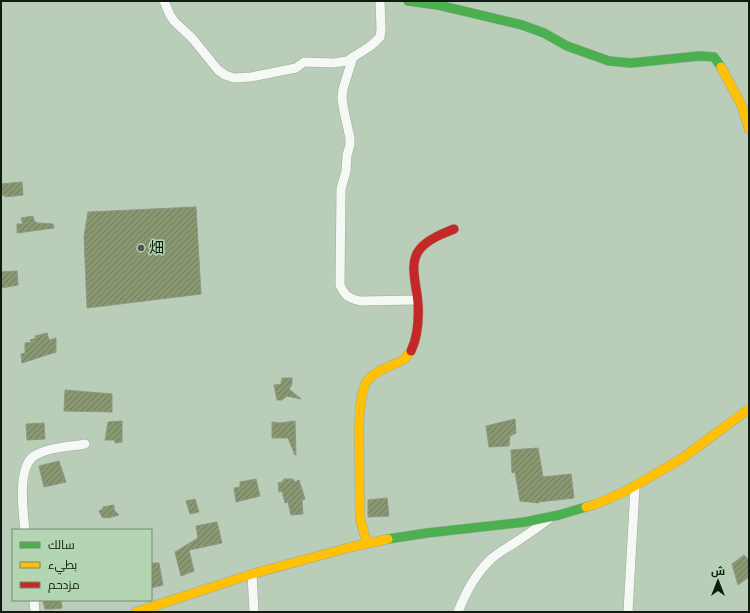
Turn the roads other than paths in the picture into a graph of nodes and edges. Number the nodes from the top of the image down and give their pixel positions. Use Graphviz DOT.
graph roads {
  1 [pos="164,1"];
  2 [pos="380,1"];
  3 [pos="408,1"];
  4 [pos="353,57"];
  5 [pos="749,129"];
  6 [pos="454,229"];
  7 [pos="418,300"];
  8 [pos="749,409"];
  9 [pos="85,444"];
  10 [pos="636,486"];
  11 [pos="551,517"];
  12 [pos="25,529"];
  13 [pos="367,543"];
  14 [pos="252,574"];
  15 [pos="34,601"];
  16 [pos="35,612"];
  17 [pos="136,612"];
  18 [pos="254,612"];
  19 [pos="458,612"];
  20 [pos="628,612"];
  1 -- 4 [label="street"];
  2 -- 4 [label="street"];
  3 -- 5 [label="street"];
  4 -- 7 [label="street"];
  6 -- 7 [label="street"];
  7 -- 13 [label="street"];
  8 -- 10 [label="street"];
  9 -- 12 [label="street"];
  10 -- 11 [label="street"];
  10 -- 20 [label="street"];
  11 -- 13 [label="street"];
  11 -- 19 [label="street"];
  13 -- 14 [label="street"];
  14 -- 17 [label="street"];
  14 -- 18 [label="street"];
  15 -- 16 [label="street"];
}
